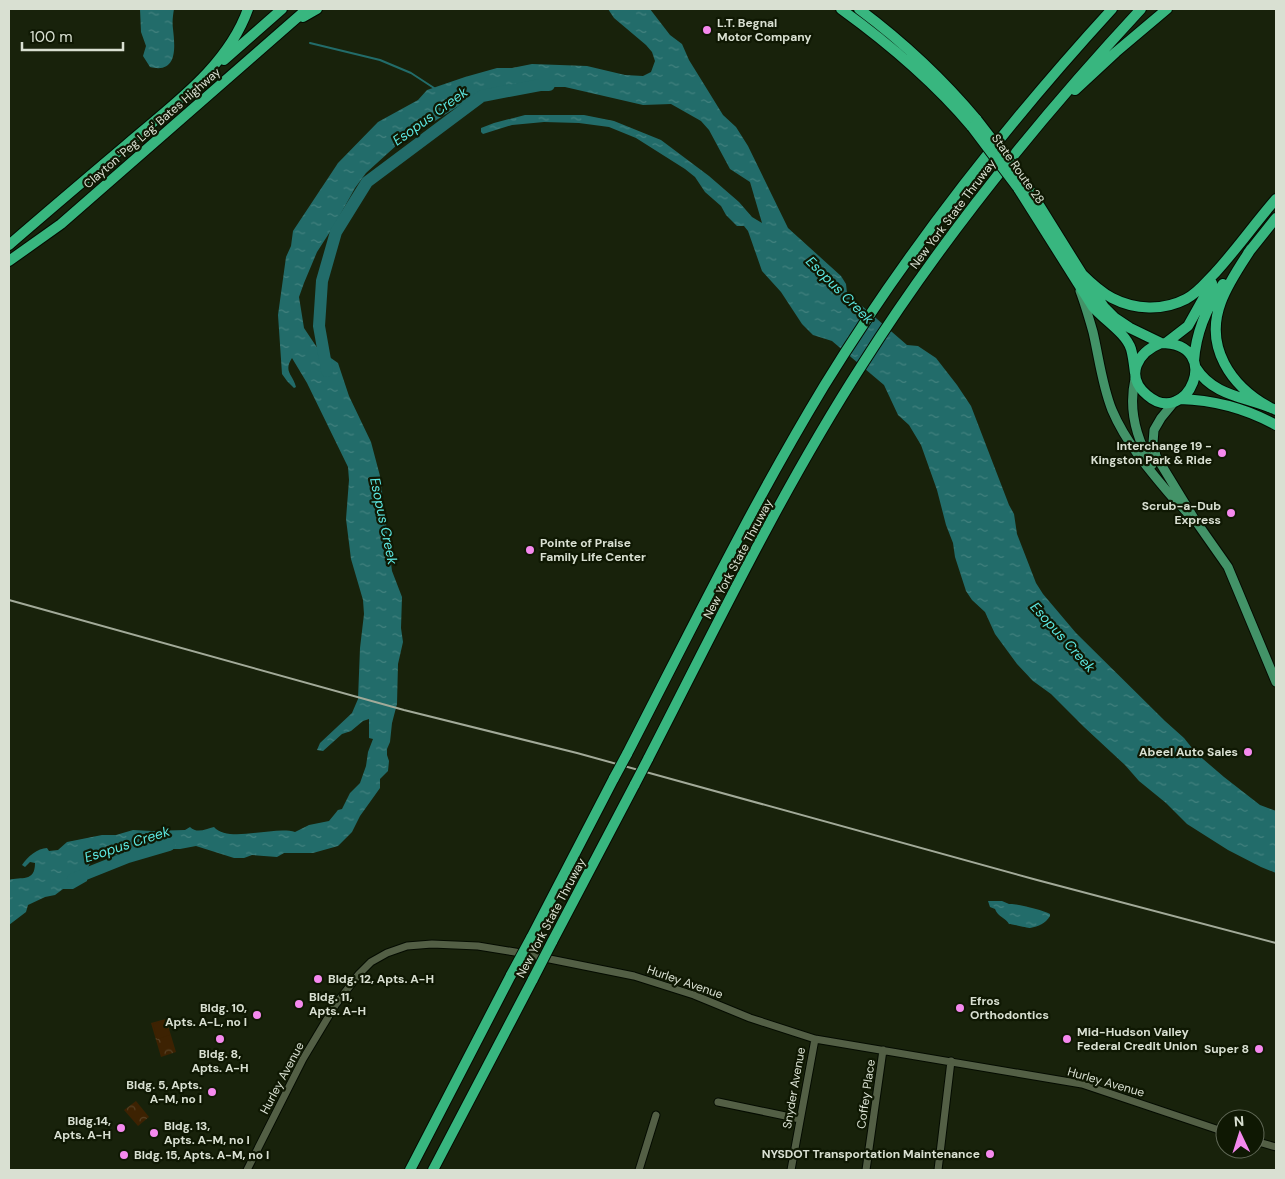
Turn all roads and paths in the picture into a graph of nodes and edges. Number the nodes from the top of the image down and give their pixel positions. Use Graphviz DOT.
graph roads {
  1 [pos="248,9"];
  2 [pos="282,9"];
  3 [pos="307,9"];
  4 [pos="317,9"];
  5 [pos="841,9"];
  6 [pos="859,9"];
  7 [pos="1112,9"];
  8 [pos="1141,9"];
  9 [pos="1167,9"];
  10 [pos="285,28"];
  11 [pos="197,84"];
  12 [pos="975,123"];
  13 [pos="1035,128"];
  14 [pos="1021,185"];
  15 [pos="1276,199"];
  16 [pos="1276,218"];
  17 [pos="9,245"];
  18 [pos="1251,249"];
  19 [pos="9,261"];
  20 [pos="1225,261"];
  21 [pos="1082,274"];
  22 [pos="1079,286"];
  23 [pos="1164,342"];
  24 [pos="1195,365"];
  25 [pos="1135,376"];
  26 [pos="1177,400"];
  27 [pos="1273,409"];
  28 [pos="1276,425"];
  29 [pos="1173,498"];
  30 [pos="1195,520"];
  31 [pos="1275,678"];
  32 [pos="815,1039"];
  33 [pos="883,1050"];
  34 [pos="951,1061"];
  35 [pos="718,1102"];
  36 [pos="656,1115"];
  37 [pos="800,1118"];
  38 [pos="1215,1129"];
  39 [pos="247,1170"];
  40 [pos="410,1170"];
  41 [pos="433,1170"];
  42 [pos="639,1170"];
  43 [pos="791,1170"];
  44 [pos="866,1170"];
  45 [pos="938,1170"];
  1 -- 11 [label="highway"];
  2 -- 11 [label="highway, Clayton 'Peg Leg' Bates Highway"];
  3 -- 10 [label="highway, Clayton 'Peg Leg' Bates Highway"];
  4 -- 10 [label="highway"];
  5 -- 12 [label="highway, State Route 28"];
  6 -- 12 [label="highway, State Route 28"];
  7 -- 40 [label="highway, New York State Thruway, bridge"];
  8 -- 13 [label="highway, New York State Thruway"];
  9 -- 13 [label="highway"];
  10 -- 19 [label="highway, Clayton 'Peg Leg' Bates Highway"];
  11 -- 17 [label="highway"];
  12 -- 14 [label="highway, State Route 28, bridge"];
  13 -- 41 [label="highway, New York State Thruway, bridge"];
  14 -- 21 [label="highway, State Route 28"];
  14 -- 22 [label="highway, State Route 28"];
  15 -- 20 [label="highway"];
  16 -- 18 [label="highway"];
  18 -- 24 [label="highway"];
  18 -- 27 [label="highway"];
  20 -- 21 [label="highway"];
  20 -- 23 [label="highway"];
  21 -- 23 [label="highway, State Route 28"];
  22 -- 25 [label="highway, State Route 28"];
  22 -- 29 [label="main road"];
  23 -- 24 [label="highway"];
  23 -- 25 [label="highway"];
  24 -- 26 [label="highway"];
  24 -- 27 [label="highway"];
  25 -- 26 [label="highway"];
  25 -- 29 [label="main road"];
  26 -- 28 [label="highway"];
  26 -- 30 [label="main road"];
  29 -- 30 [label="main road"];
  30 -- 31 [label="main road"];
  32 -- 33 [label="street, Hurley Avenue"];
  32 -- 37 [label="street, Snyder Avenue"];
  32 -- 39 [label="street, Hurley Avenue"];
  33 -- 34 [label="street, Hurley Avenue"];
  33 -- 44 [label="street, Coffey Place"];
  34 -- 38 [label="street, Hurley Avenue"];
  34 -- 45 [label="street"];
  35 -- 37 [label="street"];
  36 -- 42 [label="street"];
  37 -- 43 [label="street, Snyder Avenue"];
}
